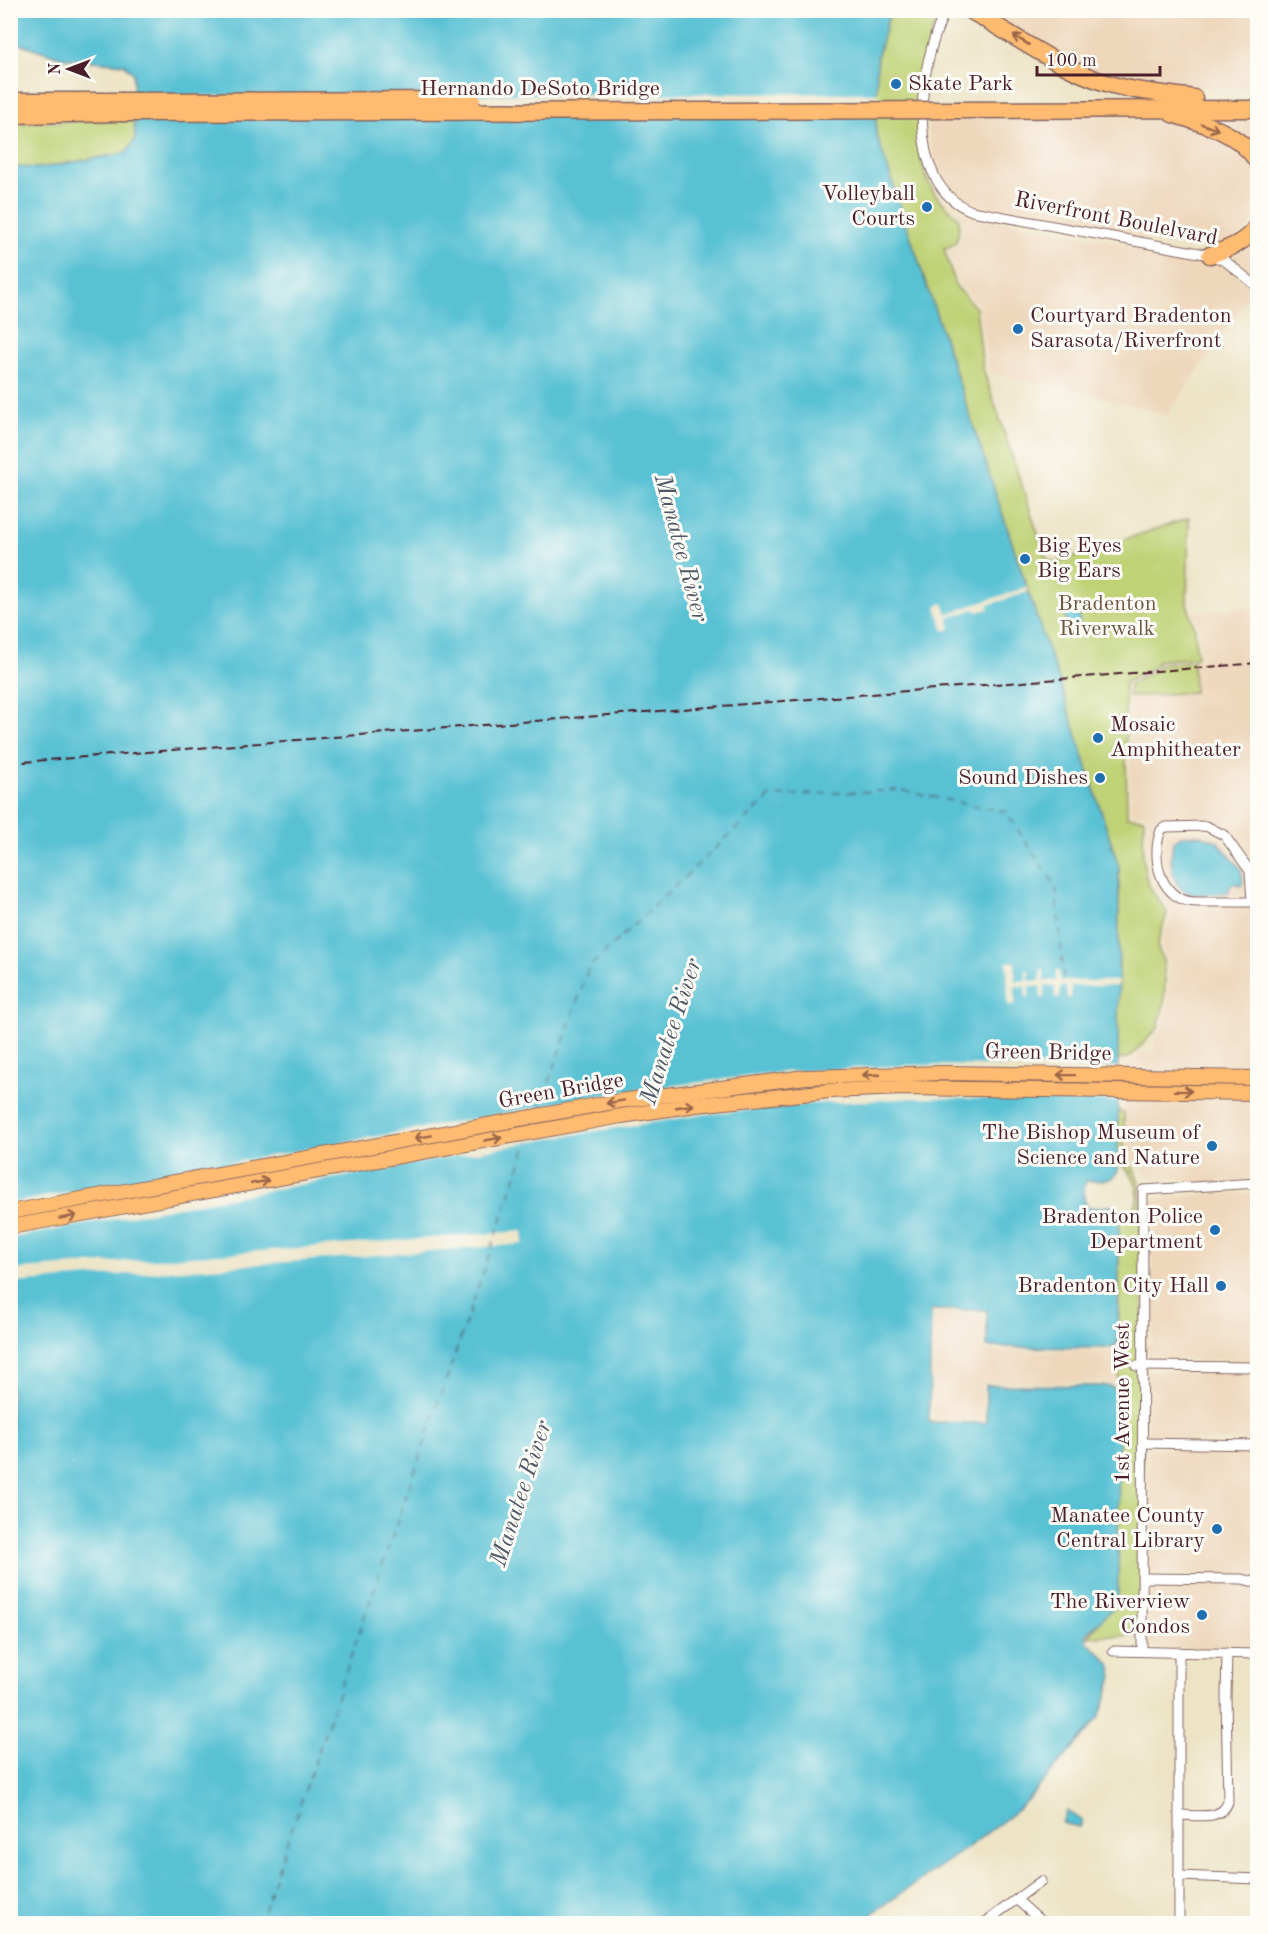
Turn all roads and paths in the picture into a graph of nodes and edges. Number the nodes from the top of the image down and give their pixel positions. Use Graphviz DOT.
graph roads {
  1 [pos="946,10"];
  2 [pos="969,10"];
  3 [pos="1194,98"];
  4 [pos="1257,98"];
  5 [pos="10,101"];
  6 [pos="959,104"];
  7 [pos="121,107"];
  8 [pos="1154,109"];
  9 [pos="1257,109"];
  10 [pos="10,115"];
  11 [pos="1257,163"];
  12 [pos="1257,224"];
  13 [pos="1210,255"];
  14 [pos="1257,287"];
  15 [pos="1255,902"];
  16 [pos="1257,1078"];
  17 [pos="1257,1093"];
  18 [pos="1257,1184"];
  19 [pos="10,1212"];
  20 [pos="10,1227"];
  21 [pos="1139,1366"];
  22 [pos="1257,1367"];
  23 [pos="1143,1443"];
  24 [pos="1257,1445"];
  25 [pos="1143,1578"];
  26 [pos="1257,1582"];
  27 [pos="1113,1651"];
  28 [pos="1142,1652"];
  29 [pos="1179,1652"];
  30 [pos="1227,1653"];
  31 [pos="1257,1654"];
  32 [pos="1179,1815"];
  33 [pos="1179,1876"];
  34 [pos="1257,1879"];
  35 [pos="1041,1881"];
  36 [pos="1017,1900"];
  37 [pos="983,1923"];
  38 [pos="1044,1923"];
  39 [pos="1179,1923"];
  1 -- 13 [label="street, Riverfront Boulelvard"];
  3 -- 2 [label="highway, one-way"];
  3 -- 4 [label="highway"];
  3 -- 6 [label="highway"];
  5 -- 7 [label="highway"];
  6 -- 7 [label="highway, Hernando DeSoto Bridge, bridge"];
  6 -- 8 [label="highway"];
  7 -- 10 [label="highway"];
  8 -- 9 [label="highway"];
  8 -- 11 [label="highway, one-way"];
  12 -- 13 [label="highway"];
  13 -- 14 [label="street, Riverfront Boulelvard"];
  15 -- 15 [label="street"];
  16 -- 19 [label="main road, Green Bridge, one-way"];
  20 -- 17 [label="main road, Green Bridge, one-way"];
  18 -- 21 [label="street, 1st Avenue West"];
  21 -- 22 [label="street"];
  21 -- 23 [label="street, 1st Avenue West"];
  23 -- 24 [label="street"];
  23 -- 25 [label="street, 1st Avenue West"];
  25 -- 26 [label="street"];
  25 -- 28 [label="street, 1st Avenue West"];
  27 -- 28 [label="street"];
  28 -- 29 [label="street"];
  29 -- 30 [label="street"];
  29 -- 32 [label="street"];
  30 -- 31 [label="street"];
  30 -- 32 [label="street"];
  32 -- 33 [label="street"];
  33 -- 34 [label="street"];
  33 -- 39 [label="street"];
  35 -- 36 [label="street"];
  36 -- 37 [label="street"];
  36 -- 38 [label="street"];
}
